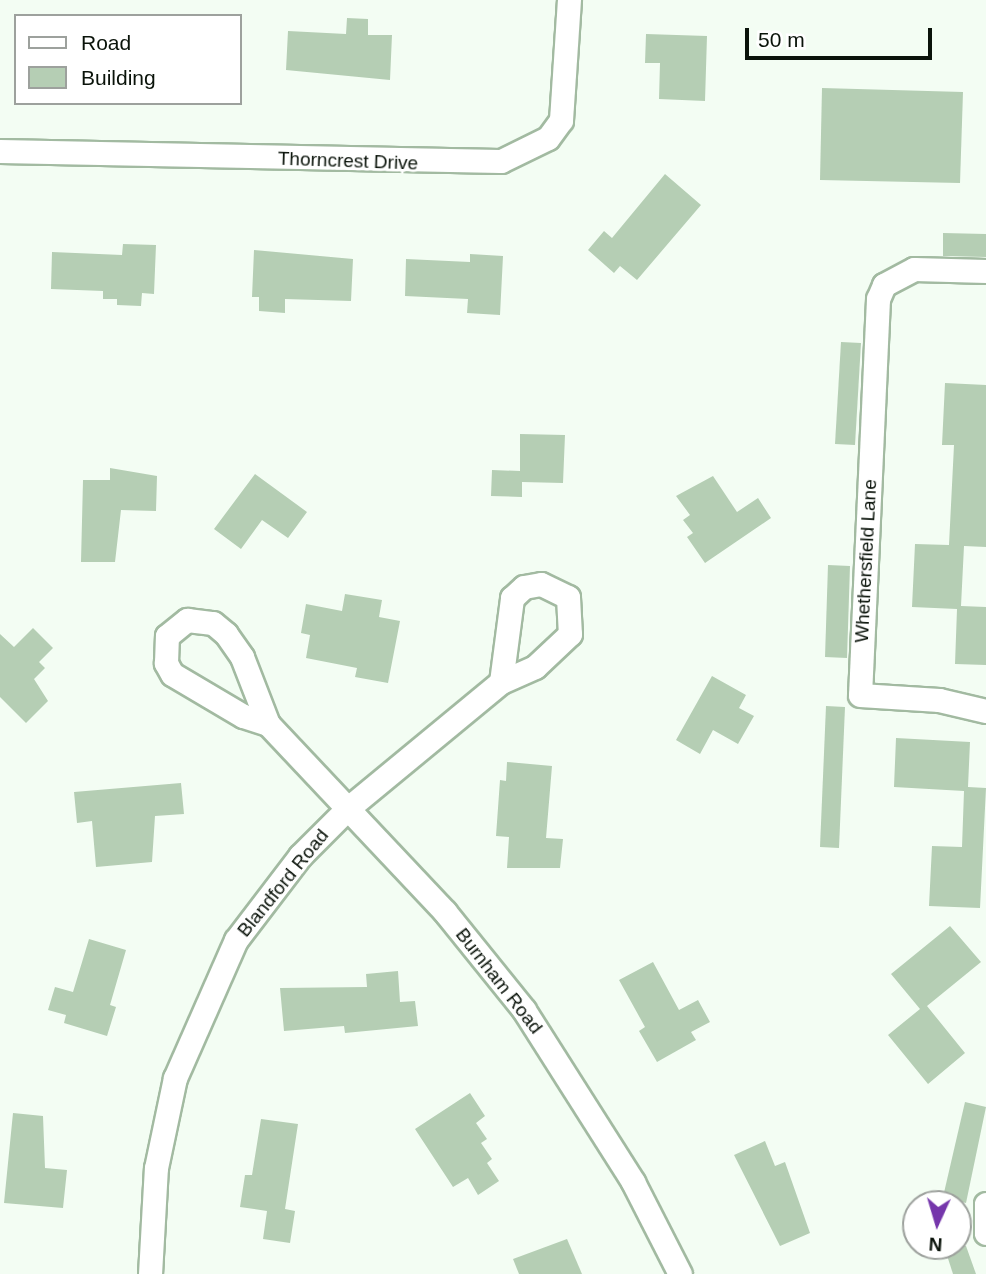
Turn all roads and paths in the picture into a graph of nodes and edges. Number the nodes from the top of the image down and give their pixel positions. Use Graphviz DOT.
graph roads {
  1 [pos="569,0"];
  2 [pos="0,151"];
  3 [pos="986,271"];
  4 [pos="501,682"];
  5 [pos="986,711"];
  6 [pos="268,724"];
  7 [pos="347,808"];
  8 [pos="986,1204"];
  9 [pos="986,1233"];
  10 [pos="150,1274"];
  11 [pos="680,1274"];
  1 -- 2 [label="street, Thorncrest Drive"];
  3 -- 5 [label="street, Whethersfield Lane"];
  4 -- 7 [label="street, Blandford Road"];
  6 -- 6 [label="street"];
  6 -- 7 [label="street, Burnham Road"];
  7 -- 10 [label="street, Blandford Road"];
  7 -- 11 [label="street, Burnham Road"];
  8 -- 9 [label="street"];
}
